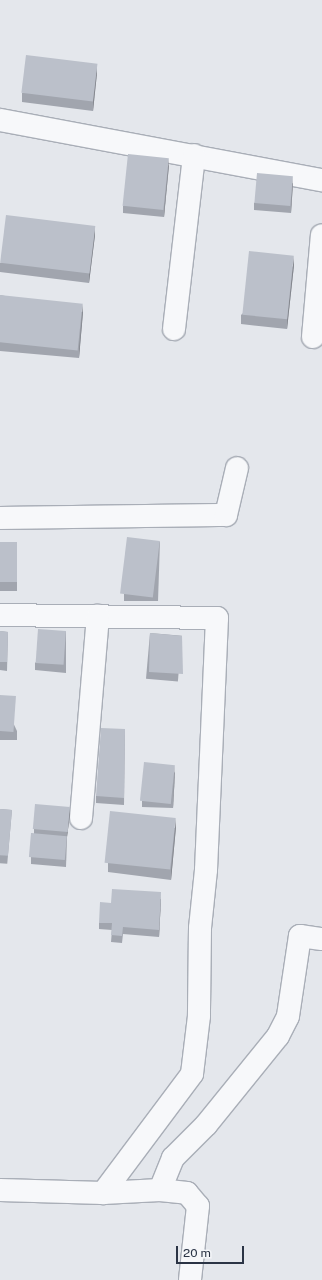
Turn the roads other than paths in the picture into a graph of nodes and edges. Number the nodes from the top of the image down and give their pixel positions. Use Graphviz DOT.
graph roads {
  1 [pos="0,120"];
  2 [pos="194,155"];
  3 [pos="322,180"];
  4 [pos="322,235"];
  5 [pos="174,329"];
  6 [pos="313,337"];
  7 [pos="237,468"];
  8 [pos="0,518"];
  9 [pos="0,615"];
  10 [pos="98,616"];
  11 [pos="81,818"];
  12 [pos="322,938"];
  13 [pos="0,1190"];
  14 [pos="160,1190"];
  15 [pos="103,1193"];
  16 [pos="190,1280"];
  1 -- 2 [label="street"];
  2 -- 3 [label="street"];
  2 -- 5 [label="street"];
  4 -- 6 [label="street"];
  7 -- 8 [label="street"];
  9 -- 10 [label="street"];
  10 -- 11 [label="street"];
  10 -- 15 [label="street"];
  12 -- 14 [label="street"];
  13 -- 15 [label="street"];
  14 -- 15 [label="street"];
  14 -- 16 [label="street"];
}
